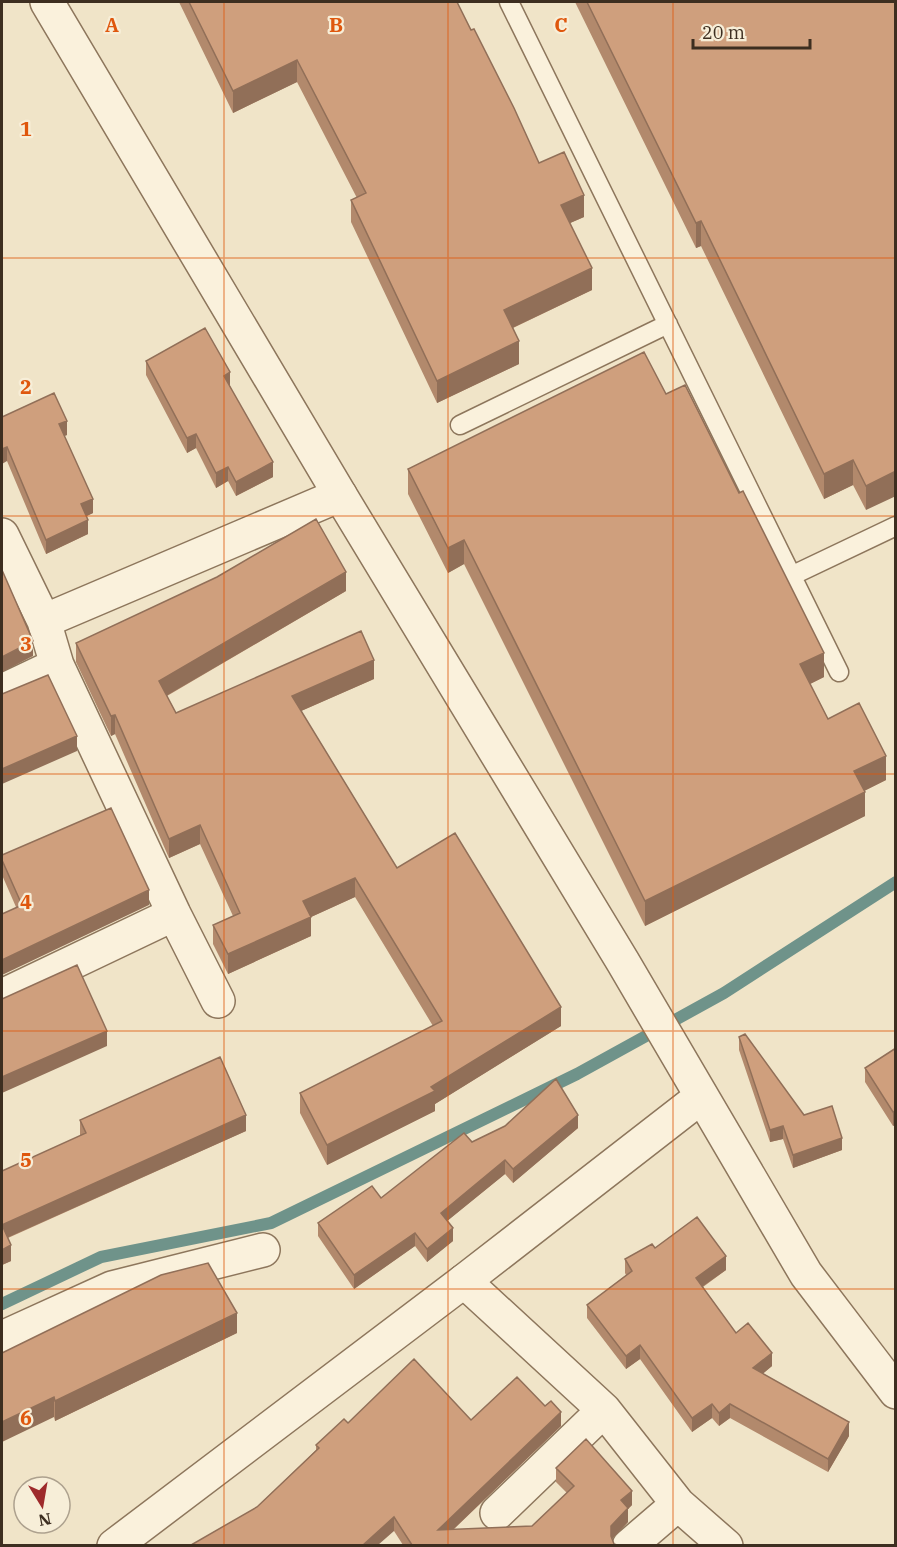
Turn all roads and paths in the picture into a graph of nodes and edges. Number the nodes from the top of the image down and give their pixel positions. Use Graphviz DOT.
graph roads {
  1 [pos="47,2"];
  2 [pos="509,2"];
  3 [pos="668,324"];
  4 [pos="460,425"];
  5 [pos="340,495"];
  6 [pos="896,526"];
  7 [pos="2,535"];
  8 [pos="791,576"];
  9 [pos="44,621"];
  10 [pos="57,665"];
  11 [pos="839,672"];
  12 [pos="2,691"];
  13 [pos="174,914"];
  14 [pos="2,996"];
  15 [pos="218,1001"];
  16 [pos="701,1097"];
  17 [pos="263,1250"];
  18 [pos="464,1281"];
  19 [pos="2,1338"];
  20 [pos="896,1392"];
  21 [pos="604,1410"];
  22 [pos="678,1504"];
  23 [pos="497,1513"];
  24 [pos="114,1545"];
  25 [pos="629,1545"];
  26 [pos="726,1545"];
  1 -- 5 [label="street"];
  2 -- 3 [label="lane"];
  3 -- 4 [label="lane"];
  3 -- 8 [label="lane"];
  5 -- 9 [label="street"];
  5 -- 16 [label="street"];
  6 -- 8 [label="lane"];
  7 -- 9 [label="street"];
  8 -- 11 [label="lane"];
  9 -- 10 [label="street"];
  10 -- 12 [label="street"];
  10 -- 13 [label="street"];
  13 -- 14 [label="street"];
  13 -- 15 [label="street"];
  16 -- 18 [label="street"];
  16 -- 20 [label="street"];
  17 -- 19 [label="street"];
  18 -- 21 [label="street"];
  18 -- 24 [label="street"];
  21 -- 22 [label="street"];
  21 -- 23 [label="street"];
  22 -- 25 [label="street"];
  22 -- 26 [label="street"];
}
